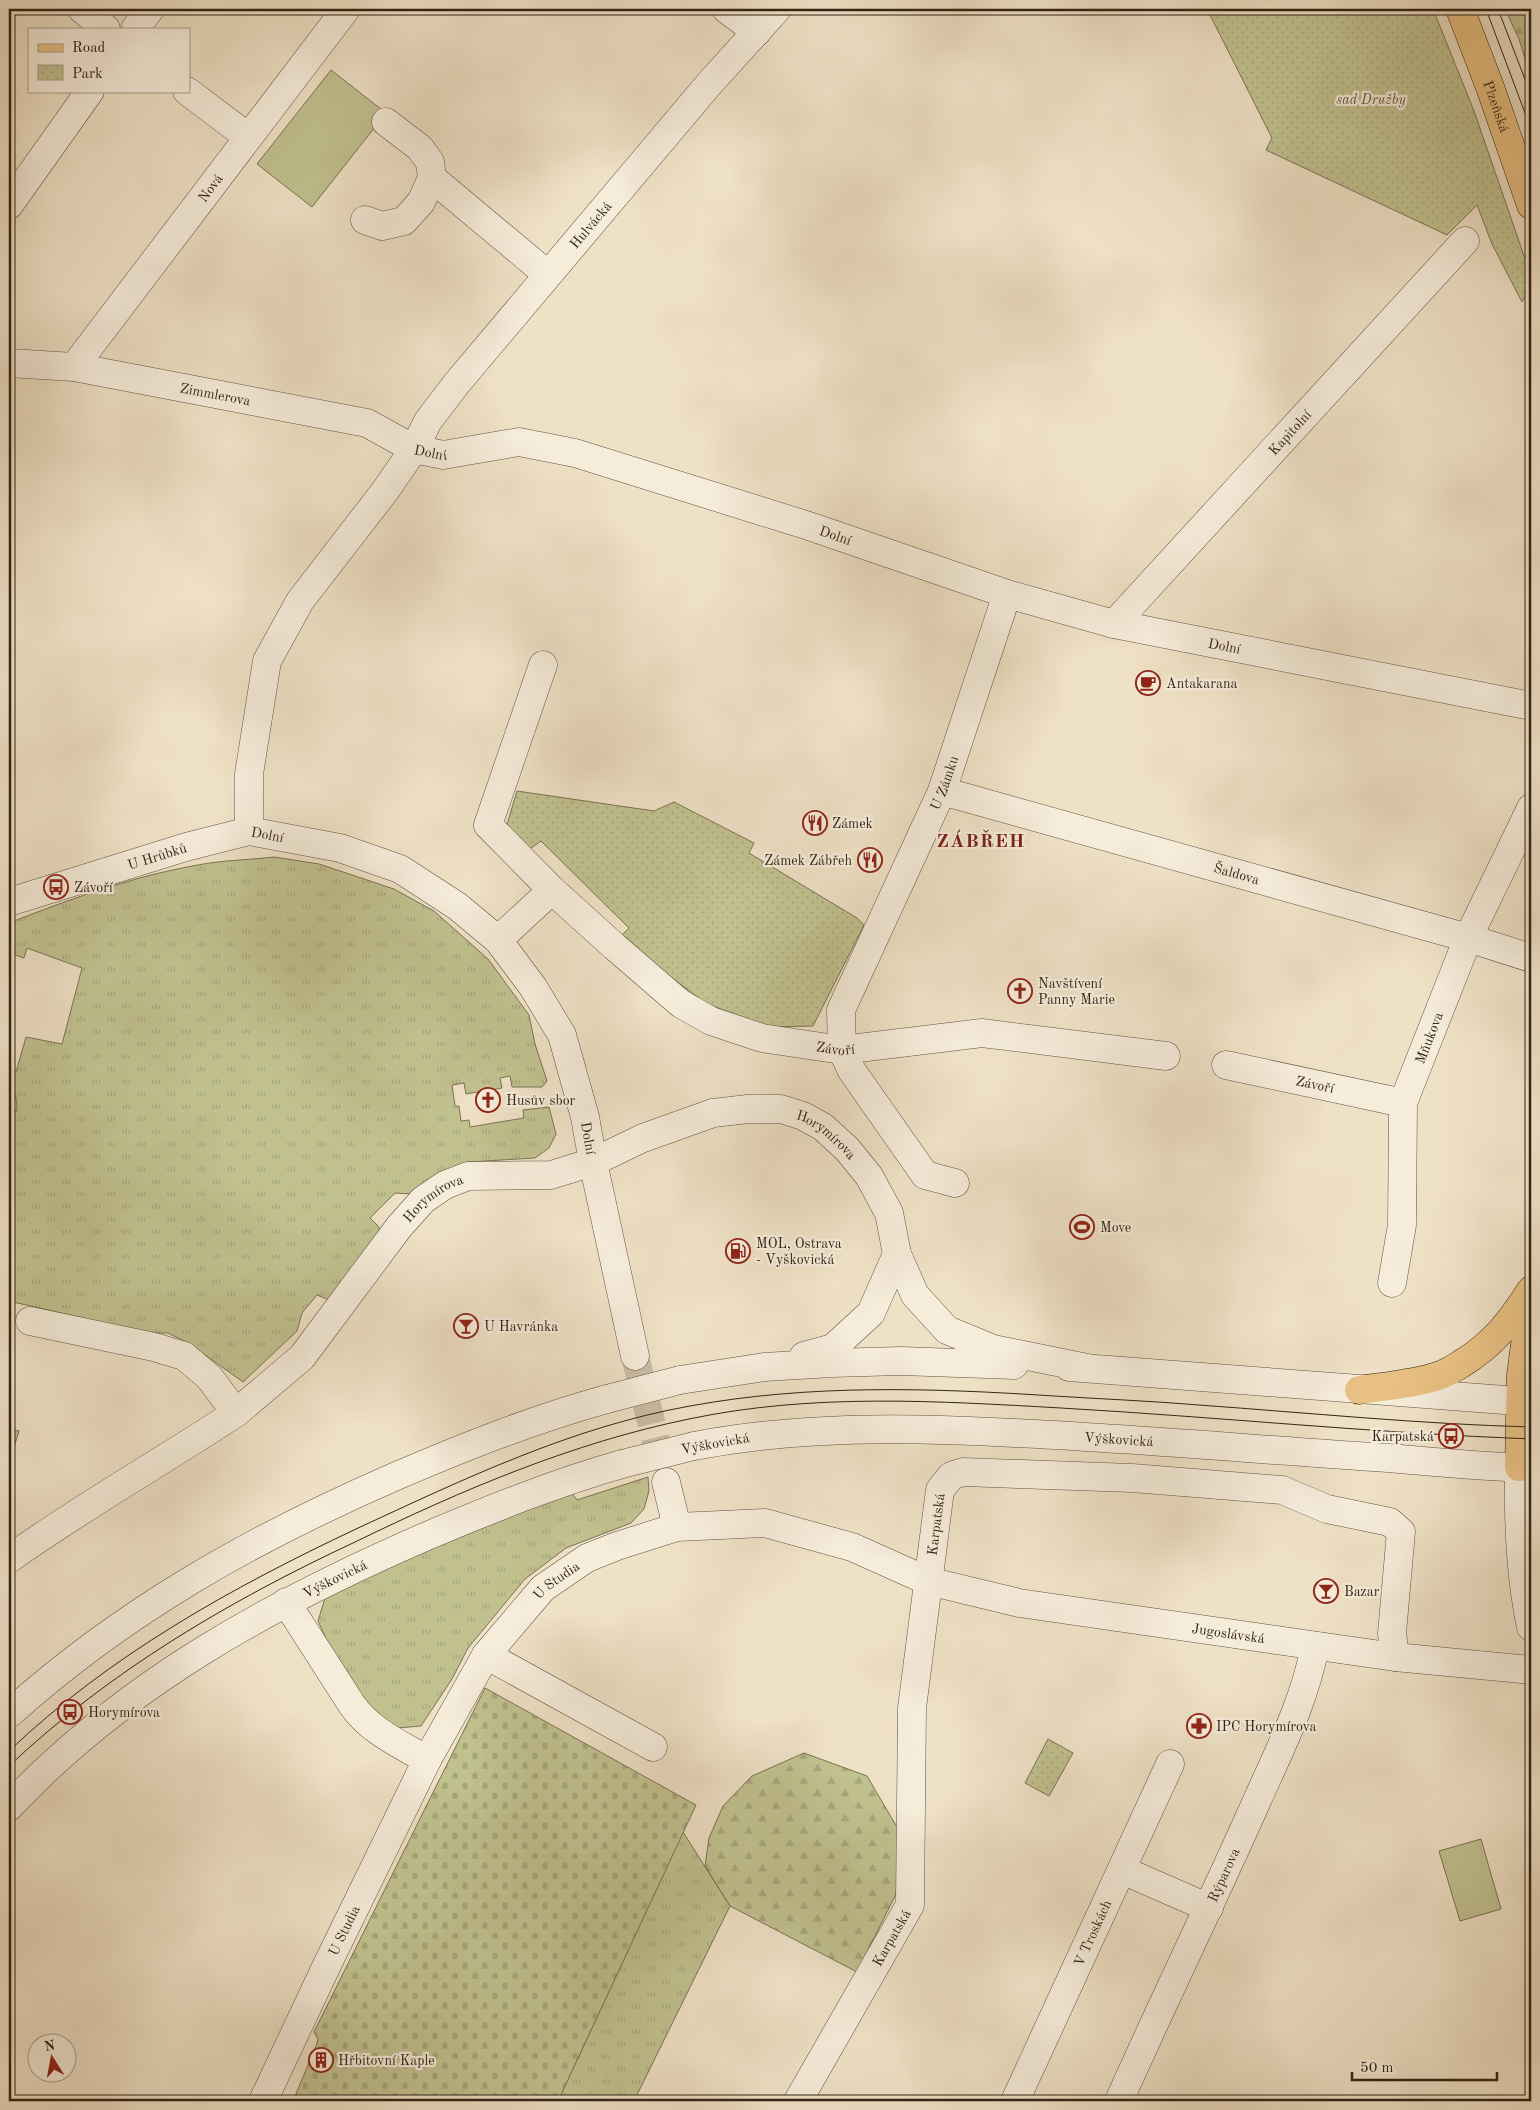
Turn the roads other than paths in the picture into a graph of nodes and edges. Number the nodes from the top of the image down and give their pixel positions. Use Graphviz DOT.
graph roads {
  1 [pos="82,9"];
  2 [pos="150,9"];
  3 [pos="346,9"];
  4 [pos="726,9"];
  5 [pos="777,9"];
  6 [pos="1460,9"];
  7 [pos="105,28"];
  8 [pos="136,28"];
  9 [pos="757,32"];
  10 [pos="89,92"];
  11 [pos="188,92"];
  12 [pos="386,122"];
  13 [pos="248,137"];
  14 [pos="432,178"];
  15 [pos="9,205"];
  16 [pos="1531,205"];
  17 [pos="365,220"];
  18 [pos="1465,241"];
  19 [pos="547,274"];
  20 [pos="9,363"];
  21 [pos="74,367"];
  22 [pos="414,449"];
  23 [pos="1007,594"];
  24 [pos="1114,624"];
  25 [pos="542,665"];
  26 [pos="1531,706"];
  27 [pos="942,791"];
  28 [pos="1531,808"];
  29 [pos="249,831"];
  30 [pos="552,890"];
  31 [pos="9,902"];
  32 [pos="1468,938"];
  33 [pos="498,940"];
  34 [pos="1531,958"];
  35 [pos="842,1050"];
  36 [pos="1166,1056"];
  37 [pos="1226,1065"];
  38 [pos="1403,1104"];
  39 [pos="593,1162"];
  40 [pos="955,1183"];
  41 [pos="897,1254"];
  42 [pos="1392,1282"];
  43 [pos="1531,1290"];
  44 [pos="1531,1300"];
  45 [pos="30,1321"];
  46 [pos="635,1356"];
  47 [pos="764,1367"];
  48 [pos="1087,1368"];
  49 [pos="1359,1390"];
  50 [pos="1526,1402"];
  51 [pos="236,1413"];
  52 [pos="1525,1468"];
  53 [pos="666,1482"];
  54 [pos="677,1527"];
  55 [pos="9,1559"];
  56 [pos="928,1581"];
  57 [pos="286,1602"];
  58 [pos="1531,1628"];
  59 [pos="1315,1646"];
  60 [pos="486,1654"];
  61 [pos="1395,1657"];
  62 [pos="1531,1670"];
  63 [pos="9,1714"];
  64 [pos="653,1748"];
  65 [pos="427,1760"];
  66 [pos="1170,1764"];
  67 [pos="9,1807"];
  68 [pos="1122,1870"];
  69 [pos="1209,1908"];
  70 [pos="264,2101"];
  71 [pos="798,2101"];
  72 [pos="1015,2101"];
  73 [pos="1119,2101"];
  1 -- 7 [label="street"];
  2 -- 8 [label="street"];
  3 -- 13 [label="street, Nová"];
  4 -- 9 [label="street"];
  5 -- 9 [label="street, Hulvácká"];
  6 -- 16 [label="main road, Plzeňská"];
  9 -- 19 [label="street, Hulvácká"];
  10 -- 15 [label="street"];
  11 -- 13 [label="street"];
  12 -- 14 [label="street"];
  13 -- 21 [label="street, Nová"];
  14 -- 17 [label="street"];
  14 -- 19 [label="street"];
  18 -- 24 [label="street, Kapitolní"];
  19 -- 22 [label="street, Hulvácká"];
  20 -- 21 [label="street, Zimmlerova"];
  21 -- 22 [label="street, Zimmlerova"];
  22 -- 23 [label="street, Dolní"];
  22 -- 29 [label="street, Dolní"];
  23 -- 24 [label="street, Dolní"];
  23 -- 27 [label="street, U Zámku"];
  24 -- 26 [label="street, Dolní"];
  25 -- 30 [label="street, Závoří"];
  27 -- 32 [label="street, Šaldova"];
  27 -- 35 [label="street, U Zámku"];
  28 -- 32 [label="street, Mňukova"];
  29 -- 31 [label="street, U Hrůbků"];
  29 -- 33 [label="street, Dolní"];
  30 -- 33 [label="street"];
  30 -- 35 [label="street, Závoří"];
  32 -- 34 [label="street, Šaldova"];
  32 -- 38 [label="street, Mňukova"];
  33 -- 39 [label="street, Dolní"];
  35 -- 36 [label="street, Závoří"];
  35 -- 40 [label="street"];
  37 -- 38 [label="street, Závoří"];
  38 -- 42 [label="street, Mňukova"];
  39 -- 41 [label="street, Horymírova"];
  39 -- 46 [label="street, Dolní"];
  39 -- 51 [label="street, Horymírova"];
  41 -- 47 [label="street"];
  41 -- 48 [label="street, Horymírova"];
  43 -- 49 [label="main road"];
  44 -- 50 [label="main road"];
  45 -- 51 [label="street"];
  47 -- 48 [label="street"];
  47 -- 63 [label="street, bridge"];
  48 -- 49 [label="street"];
  49 -- 50 [label="street"];
  50 -- 52 [label="main road"];
  51 -- 55 [label="street, Horymírova"];
  52 -- 57 [label="street, Výškovická, bridge"];
  52 -- 58 [label="street"];
  53 -- 54 [label="street"];
  54 -- 56 [label="street, U Studia"];
  54 -- 60 [label="street, U Studia"];
  56 -- 59 [label="street, Jugoslávská"];
  56 -- 61 [label="street, Karpatská"];
  56 -- 71 [label="street, Karpatská"];
  57 -- 65 [label="street"];
  57 -- 67 [label="street, Výškovická"];
  59 -- 61 [label="street, Jugoslávská"];
  59 -- 69 [label="street, Rýparova"];
  60 -- 64 [label="street"];
  60 -- 65 [label="street, U Studia"];
  61 -- 62 [label="street, Jugoslávská"];
  65 -- 70 [label="street, U Studia"];
  66 -- 68 [label="street, V Troskách"];
  68 -- 69 [label="street"];
  68 -- 72 [label="street, V Troskách"];
  69 -- 73 [label="street, Rýparova"];
}
